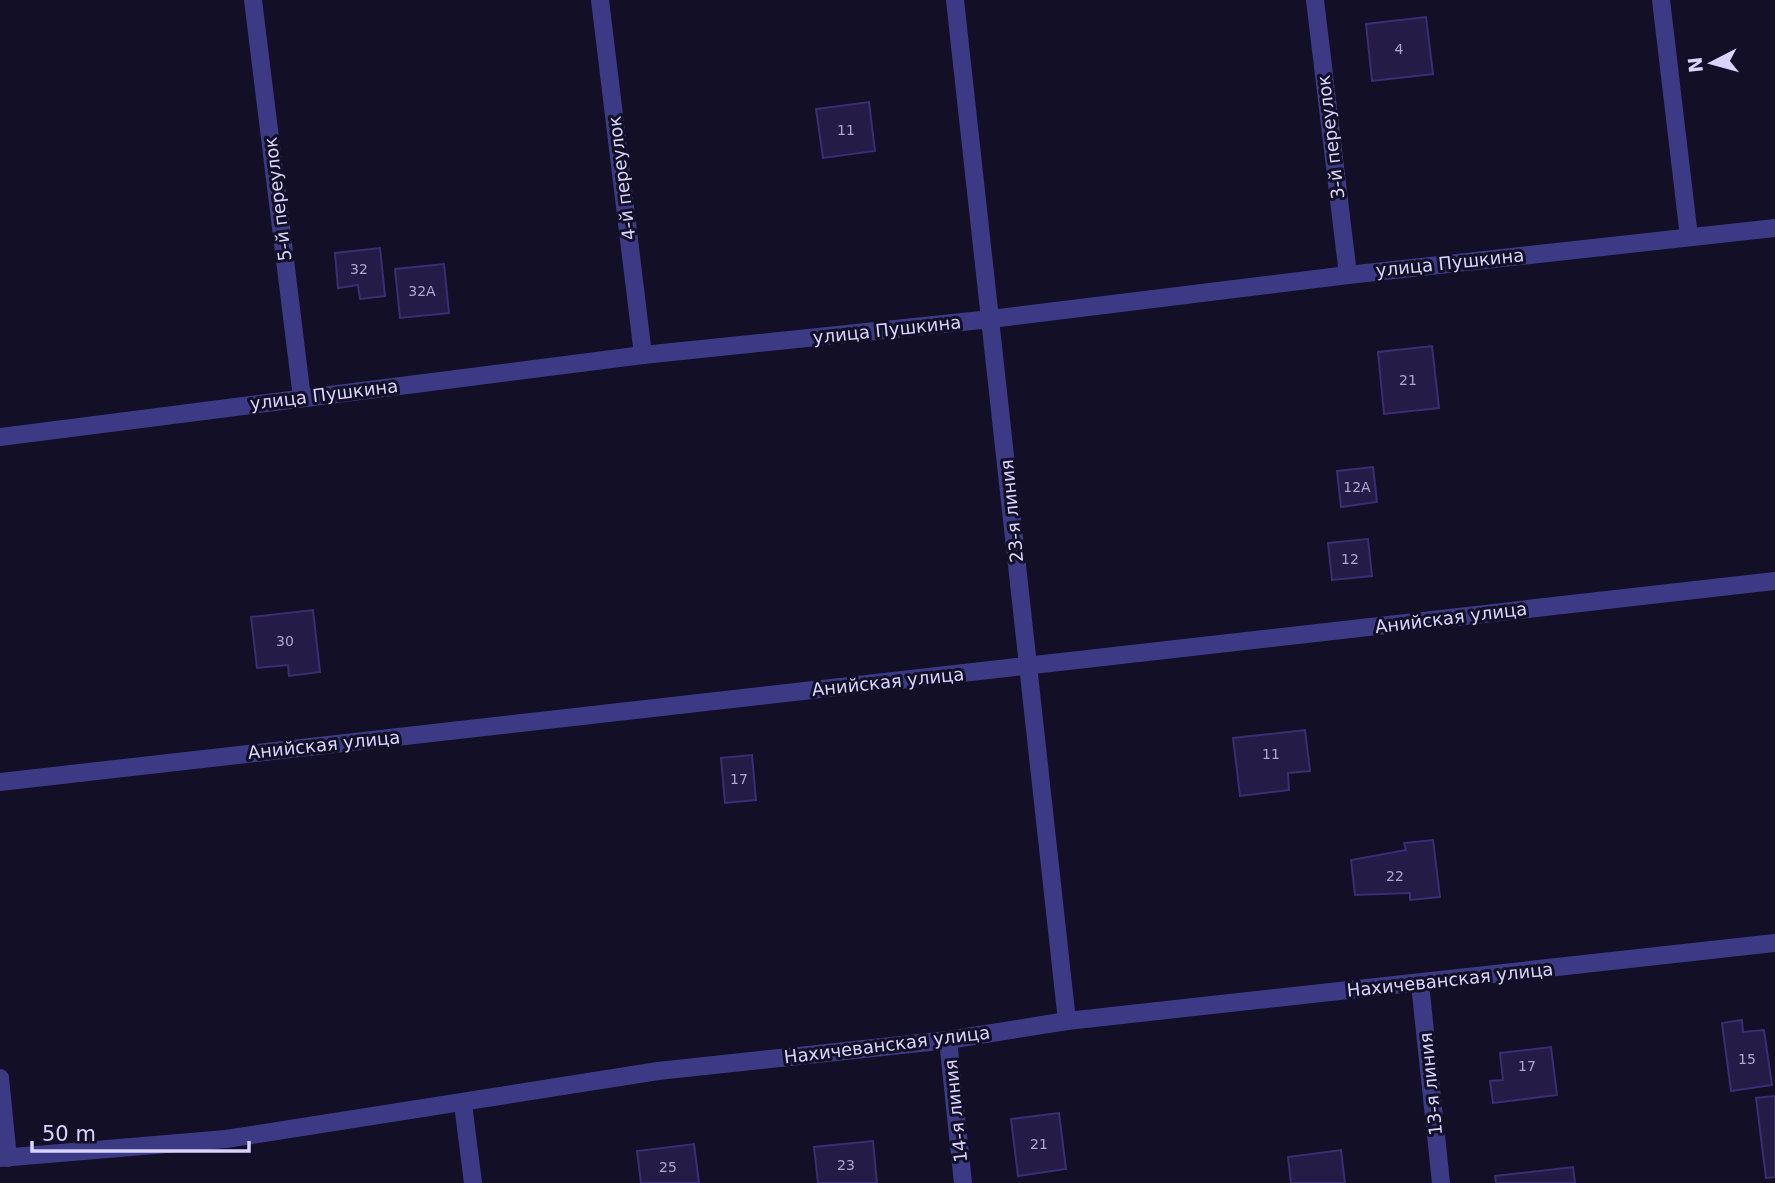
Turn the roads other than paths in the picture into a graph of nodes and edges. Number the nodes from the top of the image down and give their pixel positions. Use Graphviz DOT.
graph roads {
  1 [pos="253,0"];
  2 [pos="600,0"];
  3 [pos="955,0"];
  4 [pos="1315,0"];
  5 [pos="1661,0"];
  6 [pos="1775,228"];
  7 [pos="1689,237"];
  8 [pos="1348,275"];
  9 [pos="991,319"];
  10 [pos="643,355"];
  11 [pos="302,398"];
  12 [pos="0,437"];
  13 [pos="1775,581"];
  14 [pos="1030,666"];
  15 [pos="0,782"];
  16 [pos="1775,943"];
  17 [pos="1420,984"];
  18 [pos="1068,1021"];
  19 [pos="948,1040"];
  20 [pos="0,1078"];
  21 [pos="463,1104"];
  22 [pos="4,1158"];
  23 [pos="473,1183"];
  24 [pos="964,1183"];
  25 [pos="1441,1183"];
  1 -- 11 [label="street, 5-й переулок"];
  2 -- 10 [label="street, 4-й переулок"];
  3 -- 9 [label="street, 23-я линия"];
  4 -- 8 [label="street, 3-й переулок"];
  5 -- 7 [label="street"];
  6 -- 7 [label="street, улица Пушкина"];
  7 -- 8 [label="street, улица Пушкина"];
  8 -- 9 [label="street, улица Пушкина"];
  9 -- 10 [label="street, улица Пушкина"];
  9 -- 14 [label="street, 23-я линия"];
  10 -- 11 [label="street, улица Пушкина"];
  11 -- 12 [label="street, улица Пушкина"];
  13 -- 14 [label="street, Анийская улица"];
  14 -- 15 [label="street, Анийская улица"];
  14 -- 18 [label="street, 23-я линия"];
  16 -- 17 [label="street, Нахичеванская улица"];
  17 -- 18 [label="street, Нахичеванская улица"];
  17 -- 25 [label="street, 13-я линия"];
  18 -- 19 [label="street, Нахичеванская улица"];
  19 -- 21 [label="street, Нахичеванская улица"];
  19 -- 24 [label="street, 14-я линия"];
  20 -- 22 [label="street"];
  21 -- 22 [label="street, Нахичеванская улица"];
  21 -- 23 [label="street"];
}
